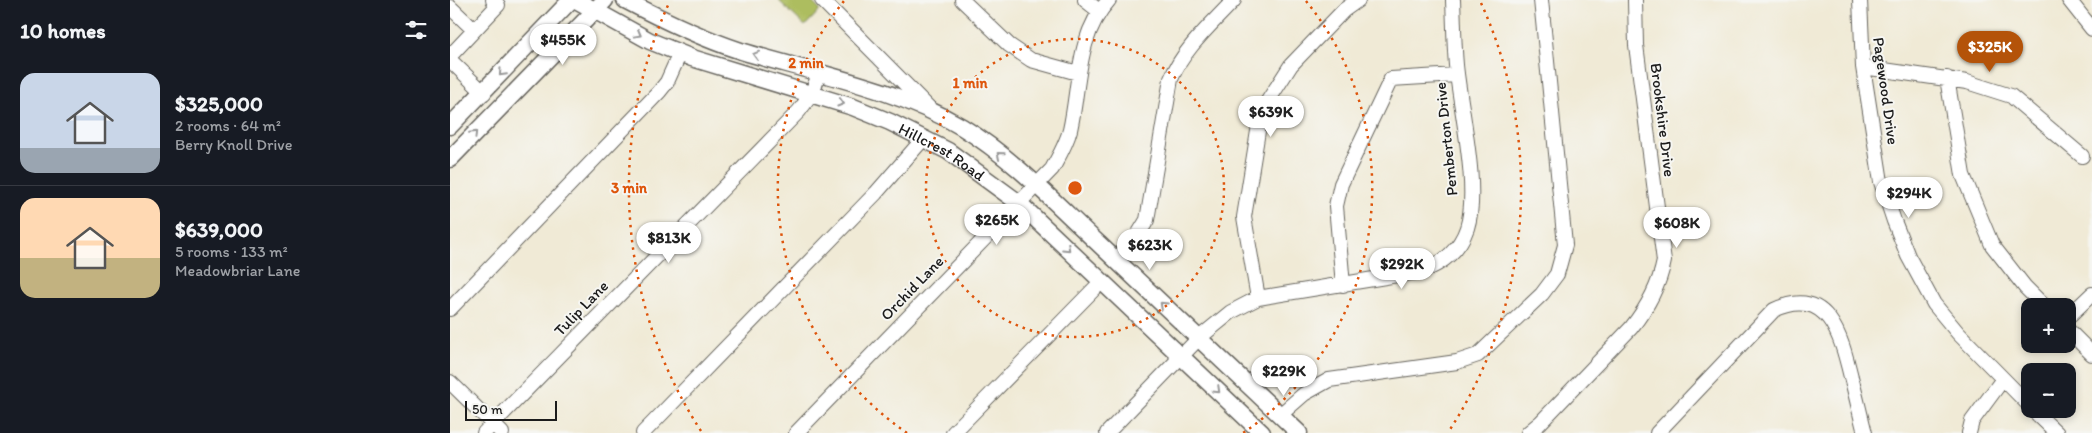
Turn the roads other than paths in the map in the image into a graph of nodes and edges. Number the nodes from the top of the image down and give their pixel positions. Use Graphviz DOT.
graph roads {
  1 [pos="493,0"];
  2 [pos="571,0"];
  3 [pos="576,0"];
  4 [pos="625,0"];
  5 [pos="822,0"];
  6 [pos="962,0"];
  7 [pos="1085,0"];
  8 [pos="1109,0"];
  9 [pos="1234,0"];
  10 [pos="1358,0"];
  11 [pos="1453,0"];
  12 [pos="1541,0"];
  13 [pos="1635,0"];
  14 [pos="1860,0"];
  15 [pos="2069,0"];
  16 [pos="600,5"];
  17 [pos="450,7"];
  18 [pos="1099,11"];
  19 [pos="2092,29"];
  20 [pos="474,30"];
  21 [pos="680,53"];
  22 [pos="450,56"];
  23 [pos="450,60"];
  24 [pos="1863,67"];
  25 [pos="820,72"];
  26 [pos="1078,73"];
  27 [pos="1457,75"];
  28 [pos="1948,78"];
  29 [pos="484,93"];
  30 [pos="811,95"];
  31 [pos="935,114"];
  32 [pos="450,126"];
  33 [pos="924,138"];
  34 [pos="2082,156"];
  35 [pos="450,159"];
  36 [pos="1037,186"];
  37 [pos="1019,203"];
  38 [pos="1116,260"];
  39 [pos="1102,281"];
  40 [pos="1343,285"];
  41 [pos="2092,294"];
  42 [pos="1258,298"];
  43 [pos="2036,298"];
  44 [pos="450,309"];
  45 [pos="2076,309"];
  46 [pos="1199,338"];
  47 [pos="2076,338"];
  48 [pos="2092,354"];
  49 [pos="1182,356"];
  50 [pos="2002,379"];
  51 [pos="450,382"];
  52 [pos="2021,398"];
  53 [pos="1280,415"];
  54 [pos="2041,418"];
  55 [pos="493,430"];
  56 [pos="643,433"];
  57 [pos="796,433"];
  58 [pos="953,433"];
  59 [pos="1107,433"];
  60 [pos="1262,433"];
  61 [pos="1299,433"];
  62 [pos="1528,433"];
  63 [pos="1658,433"];
  64 [pos="1865,433"];
  65 [pos="1969,433"];
  66 [pos="2057,433"];
  1 -- 20 [label="street"];
  2 -- 29 [label="main road, one-way"];
  3 -- 16 [label="main road, Hillcrest Road"];
  25 -- 4 [label="main road, Hillcrest Road, one-way"];
  5 -- 31 [label="street"];
  6 -- 26 [label="street"];
  7 -- 18 [label="street"];
  8 -- 18 [label="street, Orchid Lane"];
  9 -- 38 [label="street"];
  10 -- 42 [label="street"];
  11 -- 27 [label="street, Pemberton Drive"];
  12 -- 53 [label="street"];
  13 -- 62 [label="street, Brookshire Drive"];
  14 -- 24 [label="street, Pagewood Drive"];
  15 -- 19 [label="street"];
  16 -- 21 [label="main road, Hillcrest Road, one-way"];
  35 -- 16 [label="main road, one-way"];
  17 -- 20 [label="street"];
  18 -- 26 [label="street, Orchid Lane"];
  20 -- 22 [label="street"];
  21 -- 30 [label="main road, Hillcrest Road"];
  21 -- 44 [label="street"];
  23 -- 29 [label="street"];
  24 -- 28 [label="street"];
  24 -- 50 [label="street, Pagewood Drive"];
  25 -- 30 [label="street, Tulip Lane"];
  25 -- 31 [label="main road, Hillcrest Road"];
  26 -- 36 [label="street, Orchid Lane"];
  27 -- 40 [label="street"];
  27 -- 40 [label="street, Pemberton Drive"];
  28 -- 34 [label="street"];
  28 -- 43 [label="street"];
  29 -- 32 [label="main road"];
  30 -- 33 [label="main road, Hillcrest Road, one-way"];
  30 -- 55 [label="street, Tulip Lane"];
  36 -- 31 [label="main road, Hillcrest Road, one-way"];
  33 -- 37 [label="main road, Hillcrest Road"];
  33 -- 56 [label="street"];
  36 -- 37 [label="street, Orchid Lane"];
  36 -- 38 [label="main road, Hillcrest Road"];
  37 -- 39 [label="main road, Hillcrest Road, one-way"];
  37 -- 57 [label="street, Orchid Lane"];
  46 -- 38 [label="main road, Hillcrest Road, one-way"];
  39 -- 49 [label="main road, Hillcrest Road"];
  39 -- 58 [label="street"];
  40 -- 42 [label="street, Pemberton Drive"];
  41 -- 45 [label="street"];
  42 -- 46 [label="street, Pemberton Drive"];
  46 -- 49 [label="street, Pemberton Drive"];
  46 -- 53 [label="main road, Hillcrest Road"];
  47 -- 48 [label="street"];
  49 -- 59 [label="street, Pemberton Drive"];
  49 -- 60 [label="main road, Hillcrest Road, one-way"];
  50 -- 52 [label="street, Pagewood Drive"];
  50 -- 65 [label="street"];
  51 -- 55 [label="street"];
  53 -- 61 [label="main road, Hillcrest Road"];
  54 -- 66 [label="street, Pagewood Drive"];
  63 -- 64 [label="street"];
}
